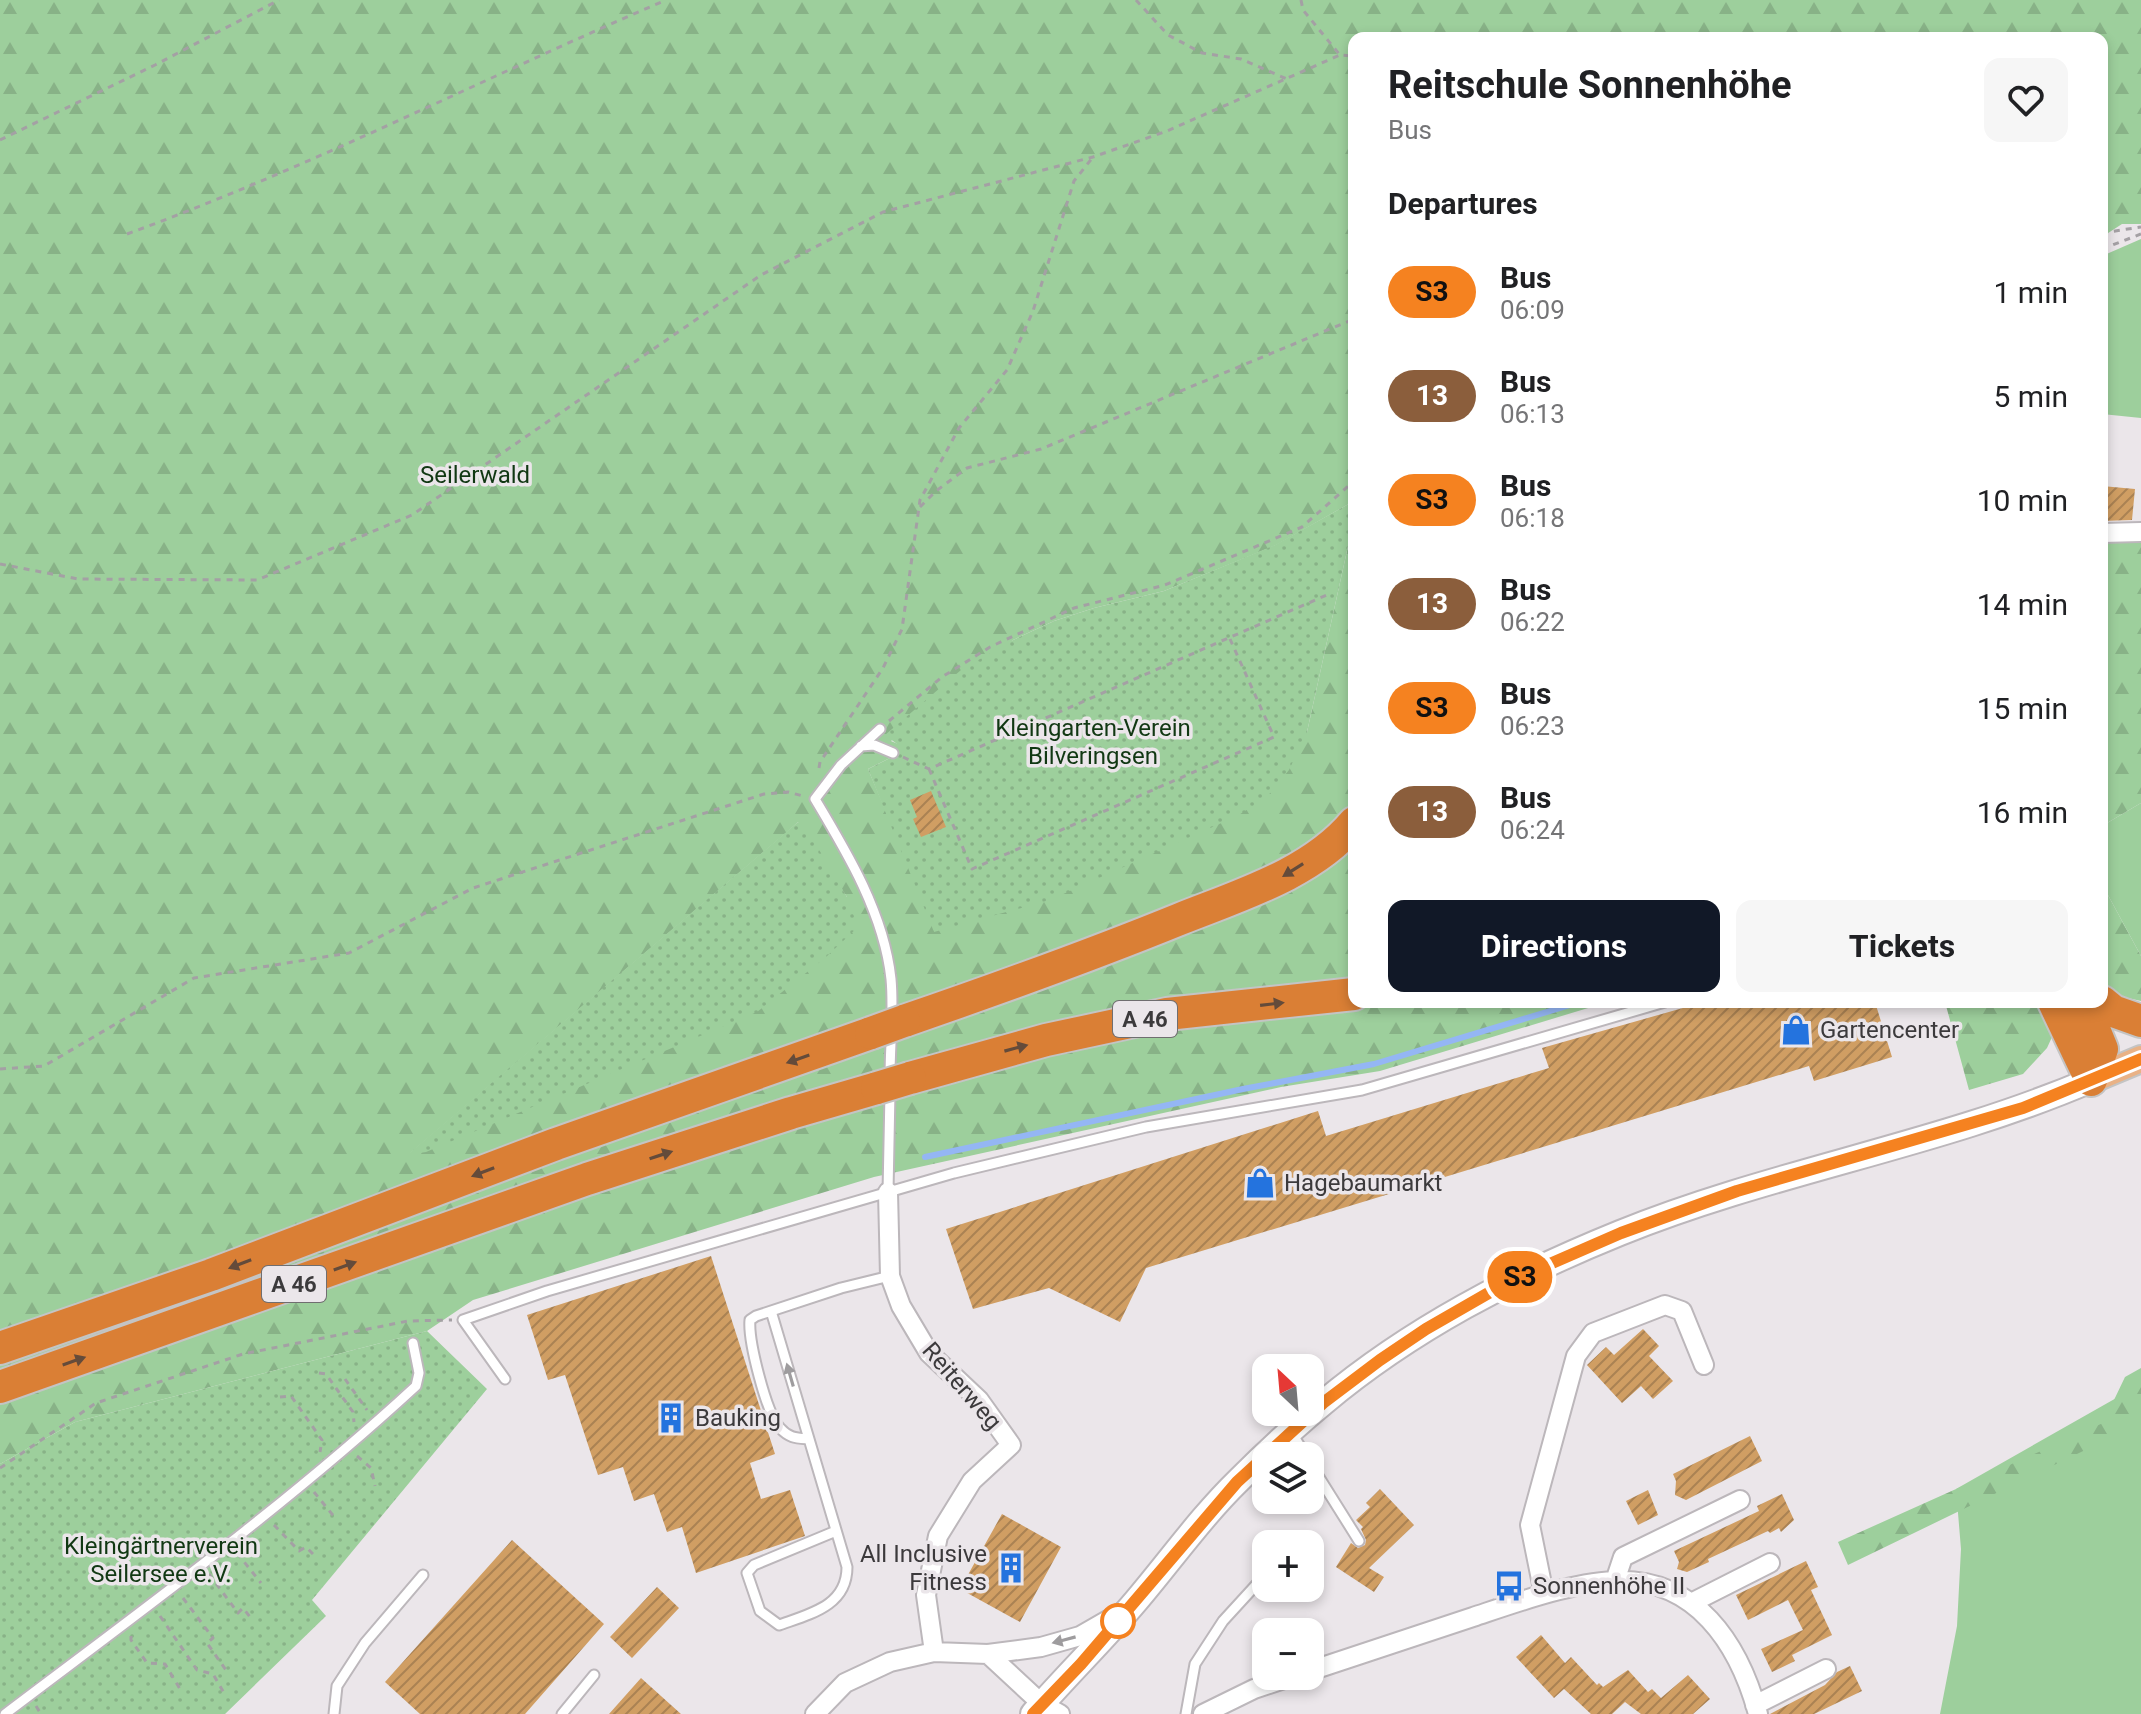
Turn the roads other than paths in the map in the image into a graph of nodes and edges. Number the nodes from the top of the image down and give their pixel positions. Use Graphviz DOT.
graph roads {
  1 [pos="2141,532"];
  2 [pos="2108,533"];
  3 [pos="880,729"];
  4 [pos="861,746"];
  5 [pos="893,753"];
  6 [pos="1348,830"];
  7 [pos="1348,995"];
  8 [pos="2108,1007"];
  9 [pos="1644,1008"];
  10 [pos="2057,1008"];
  11 [pos="2085,1008"];
  12 [pos="2141,1021"];
  13 [pos="2141,1059"];
  14 [pos="2091,1080"];
  15 [pos="888,1192"];
  16 [pos="890,1276"];
  17 [pos="771,1311"];
  18 [pos="413,1343"];
  19 [pos="0,1348"];
  20 [pos="1704,1365"];
  21 [pos="505,1379"];
  22 [pos="0,1387"];
  23 [pos="1291,1432"];
  24 [pos="808,1439"];
  25 [pos="1297,1442"];
  26 [pos="1324,1485"];
  27 [pos="1740,1500"];
  28 [pos="836,1531"];
  29 [pos="1359,1541"];
  30 [pos="1770,1563"];
  31 [pos="423,1575"];
  32 [pos="1615,1581"];
  33 [pos="1252,1589"];
  34 [pos="1544,1594"];
  35 [pos="1693,1602"];
  36 [pos="1133,1605"];
  37 [pos="934,1652"];
  38 [pos="988,1654"];
  39 [pos="1324,1666"];
  40 [pos="1826,1669"];
  41 [pos="594,1675"];
  42 [pos="1252,1690"];
  43 [pos="1756,1709"];
  44 [pos="1045,1711"];
  45 [pos="1207,1713"];
  46 [pos="5,1714"];
  47 [pos="334,1714"];
  48 [pos="562,1714"];
  49 [pos="815,1714"];
  50 [pos="1186,1714"];
  1 -- 2 [label="street"];
  3 -- 4 [label="lane"];
  4 -- 5 [label="lane"];
  4 -- 15 [label="lane"];
  6 -- 19 [label="highway, A 46, one-way, bridge"];
  22 -- 7 [label="highway, A 46, one-way, bridge"];
  8 -- 12 [label="highway"];
  9 -- 15 [label="lane"];
  10 -- 14 [label="highway"];
  11 -- 14 [label="highway"];
  13 -- 14 [label="main road"];
  14 -- 23 [label="main road"];
  15 -- 16 [label="street, Reiterweg"];
  15 -- 21 [label="lane"];
  16 -- 17 [label="lane"];
  16 -- 37 [label="street, Reiterweg"];
  24 -- 17 [label="lane, one-way"];
  17 -- 24 [label="lane"];
  18 -- 46 [label="lane"];
  20 -- 34 [label="street"];
  23 -- 25 [label="lane"];
  23 -- 36 [label="main road"];
  24 -- 28 [label="lane"];
  26 -- 29 [label="lane"];
  27 -- 32 [label="street"];
  28 -- 28 [label="lane"];
  30 -- 35 [label="street"];
  31 -- 47 [label="lane"];
  32 -- 34 [label="street"];
  32 -- 35 [label="street"];
  33 -- 50 [label="lane"];
  34 -- 39 [label="street"];
  35 -- 43 [label="street"];
  36 -- 38 [label="street, one-way"];
  36 -- 44 [label="main road"];
  37 -- 38 [label="street"];
  37 -- 49 [label="street"];
  38 -- 44 [label="street"];
  40 -- 43 [label="street"];
  41 -- 48 [label="lane"];
  42 -- 45 [label="street"];
}
